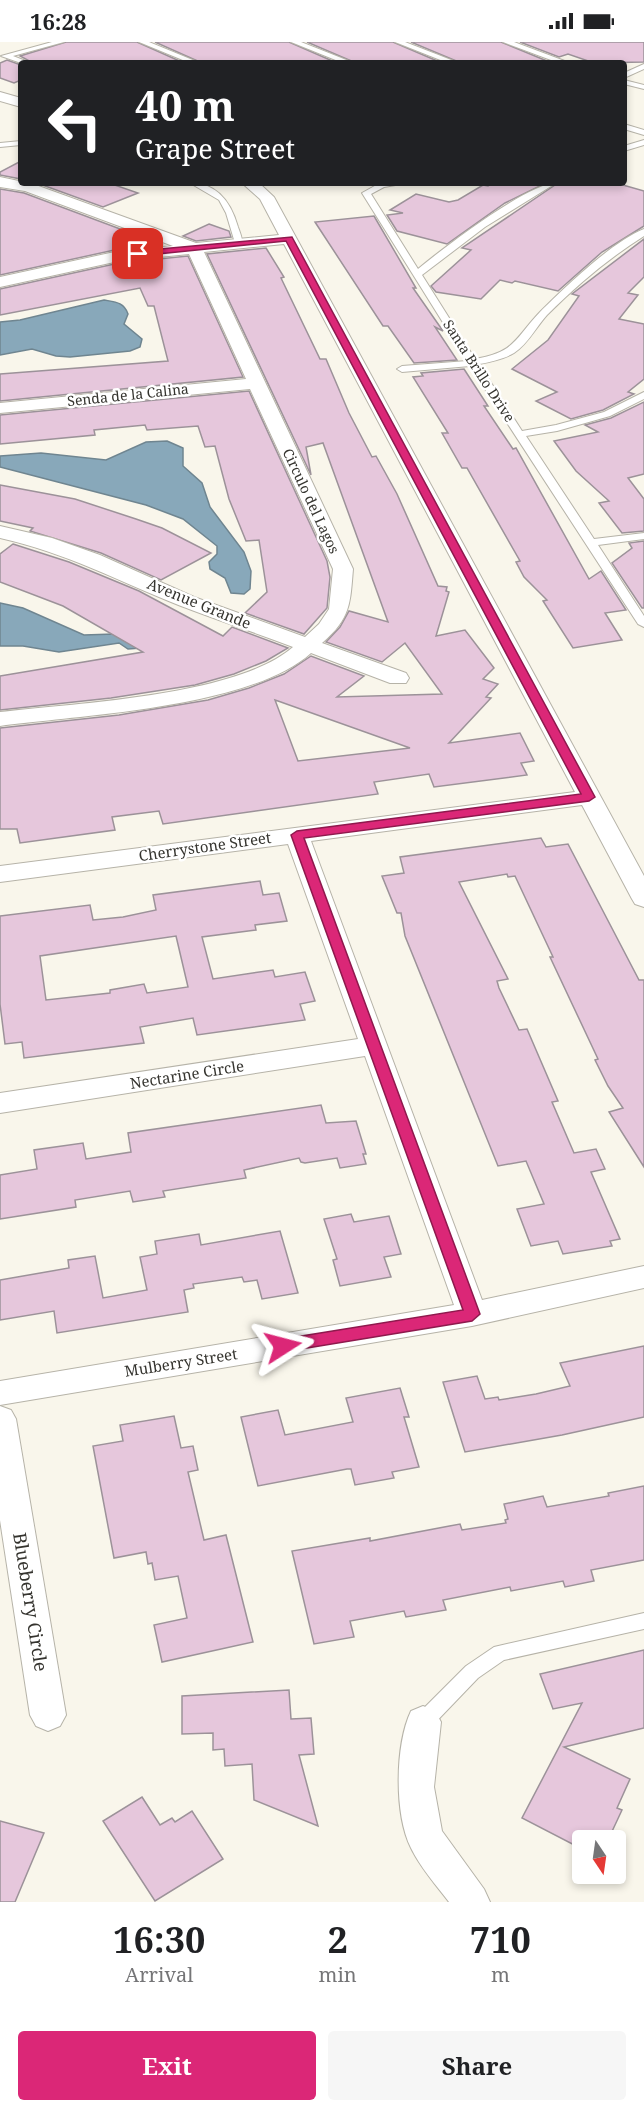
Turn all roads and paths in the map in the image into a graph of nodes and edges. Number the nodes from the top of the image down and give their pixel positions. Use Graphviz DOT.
graph roads {
  1 [pos="60,42"];
  2 [pos="143,42"];
  3 [pos="295,42"];
  4 [pos="402,42"];
  5 [pos="507,42"];
  6 [pos="538,42"];
  7 [pos="524,48"];
  8 [pos="335,57"];
  9 [pos="18,60"];
  10 [pos="188,60"];
  11 [pos="326,60"];
  12 [pos="342,60"];
  13 [pos="447,60"];
  14 [pos="558,60"];
  15 [pos="644,66"];
  16 [pos="627,74"];
  17 [pos="627,83"];
  18 [pos="644,87"];
  19 [pos="0,96"];
  20 [pos="18,102"];
  21 [pos="627,127"];
  22 [pos="644,133"];
  23 [pos="644,142"];
  24 [pos="18,143"];
  25 [pos="0,145"];
  26 [pos="627,148"];
  27 [pos="0,182"];
  28 [pos="18,185"];
  29 [pos="22,186"];
  30 [pos="204,186"];
  31 [pos="253,186"];
  32 [pos="384,186"];
  33 [pos="547,186"];
  34 [pos="644,232"];
  35 [pos="289,239"];
  36 [pos="239,243"];
  37 [pos="194,248"];
  38 [pos="418,274"];
  39 [pos="0,282"];
  40 [pos="472,362"];
  41 [pos="402,369"];
  42 [pos="256,383"];
  43 [pos="644,395"];
  44 [pos="0,408"];
  45 [pos="520,434"];
  46 [pos="0,532"];
  47 [pos="644,536"];
  48 [pos="590,543"];
  49 [pos="644,624"];
  50 [pos="304,646"];
  51 [pos="398,678"];
  52 [pos="0,719"];
  53 [pos="589,797"];
  54 [pos="297,835"];
  55 [pos="0,874"];
  56 [pos="644,899"];
  57 [pos="374,1046"];
  58 [pos="0,1103"];
  59 [pos="644,1277"];
  60 [pos="472,1314"];
  61 [pos="0,1393"];
  62 [pos="0,1419"];
  63 [pos="644,1621"];
  64 [pos="48,1715"];
  65 [pos="423,1722"];
  66 [pos="471,1902"];
  1 -- 9 [label="lane"];
  2 -- 10 [label="lane"];
  3 -- 8 [label="lane"];
  4 -- 13 [label="lane"];
  5 -- 7 [label="lane"];
  6 -- 7 [label="lane"];
  7 -- 14 [label="lane"];
  8 -- 11 [label="lane"];
  8 -- 12 [label="lane"];
  15 -- 16 [label="lane"];
  17 -- 18 [label="lane"];
  19 -- 20 [label="street"];
  21 -- 22 [label="lane"];
  23 -- 26 [label="lane"];
  24 -- 25 [label="lane"];
  27 -- 28 [label="street"];
  29 -- 37 [label="street"];
  30 -- 36 [label="lane"];
  31 -- 35 [label="street"];
  32 -- 38 [label="lane, Santa Brillo Drive"];
  33 -- 38 [label="lane"];
  34 -- 40 [label="lane"];
  35 -- 36 [label="street"];
  35 -- 53 [label="street"];
  36 -- 37 [label="street"];
  37 -- 39 [label="street"];
  37 -- 42 [label="street, Circulo del Lagos"];
  38 -- 40 [label="lane, Santa Brillo Drive"];
  40 -- 41 [label="lane"];
  40 -- 45 [label="lane, Santa Brillo Drive"];
  42 -- 44 [label="street, Senda de la Calina"];
  42 -- 50 [label="street, Circulo del Lagos"];
  43 -- 45 [label="lane"];
  45 -- 48 [label="lane, Santa Brillo Drive"];
  46 -- 50 [label="street, Avenue Grande"];
  47 -- 48 [label="lane"];
  48 -- 49 [label="lane, Santa Brillo Drive"];
  50 -- 51 [label="street, Avenue Grande"];
  50 -- 52 [label="street, Circulo del Lagos"];
  53 -- 54 [label="street, Cherrystone Street"];
  53 -- 56 [label="street"];
  54 -- 55 [label="street, Cherrystone Street"];
  54 -- 57 [label="street"];
  57 -- 58 [label="street, Nectarine Circle"];
  57 -- 60 [label="street"];
  59 -- 60 [label="street, Mulberry Street"];
  60 -- 61 [label="street, Mulberry Street"];
  62 -- 64 [label="street, Blueberry Circle"];
  63 -- 65 [label="lane"];
  65 -- 66 [label="street"];
}
